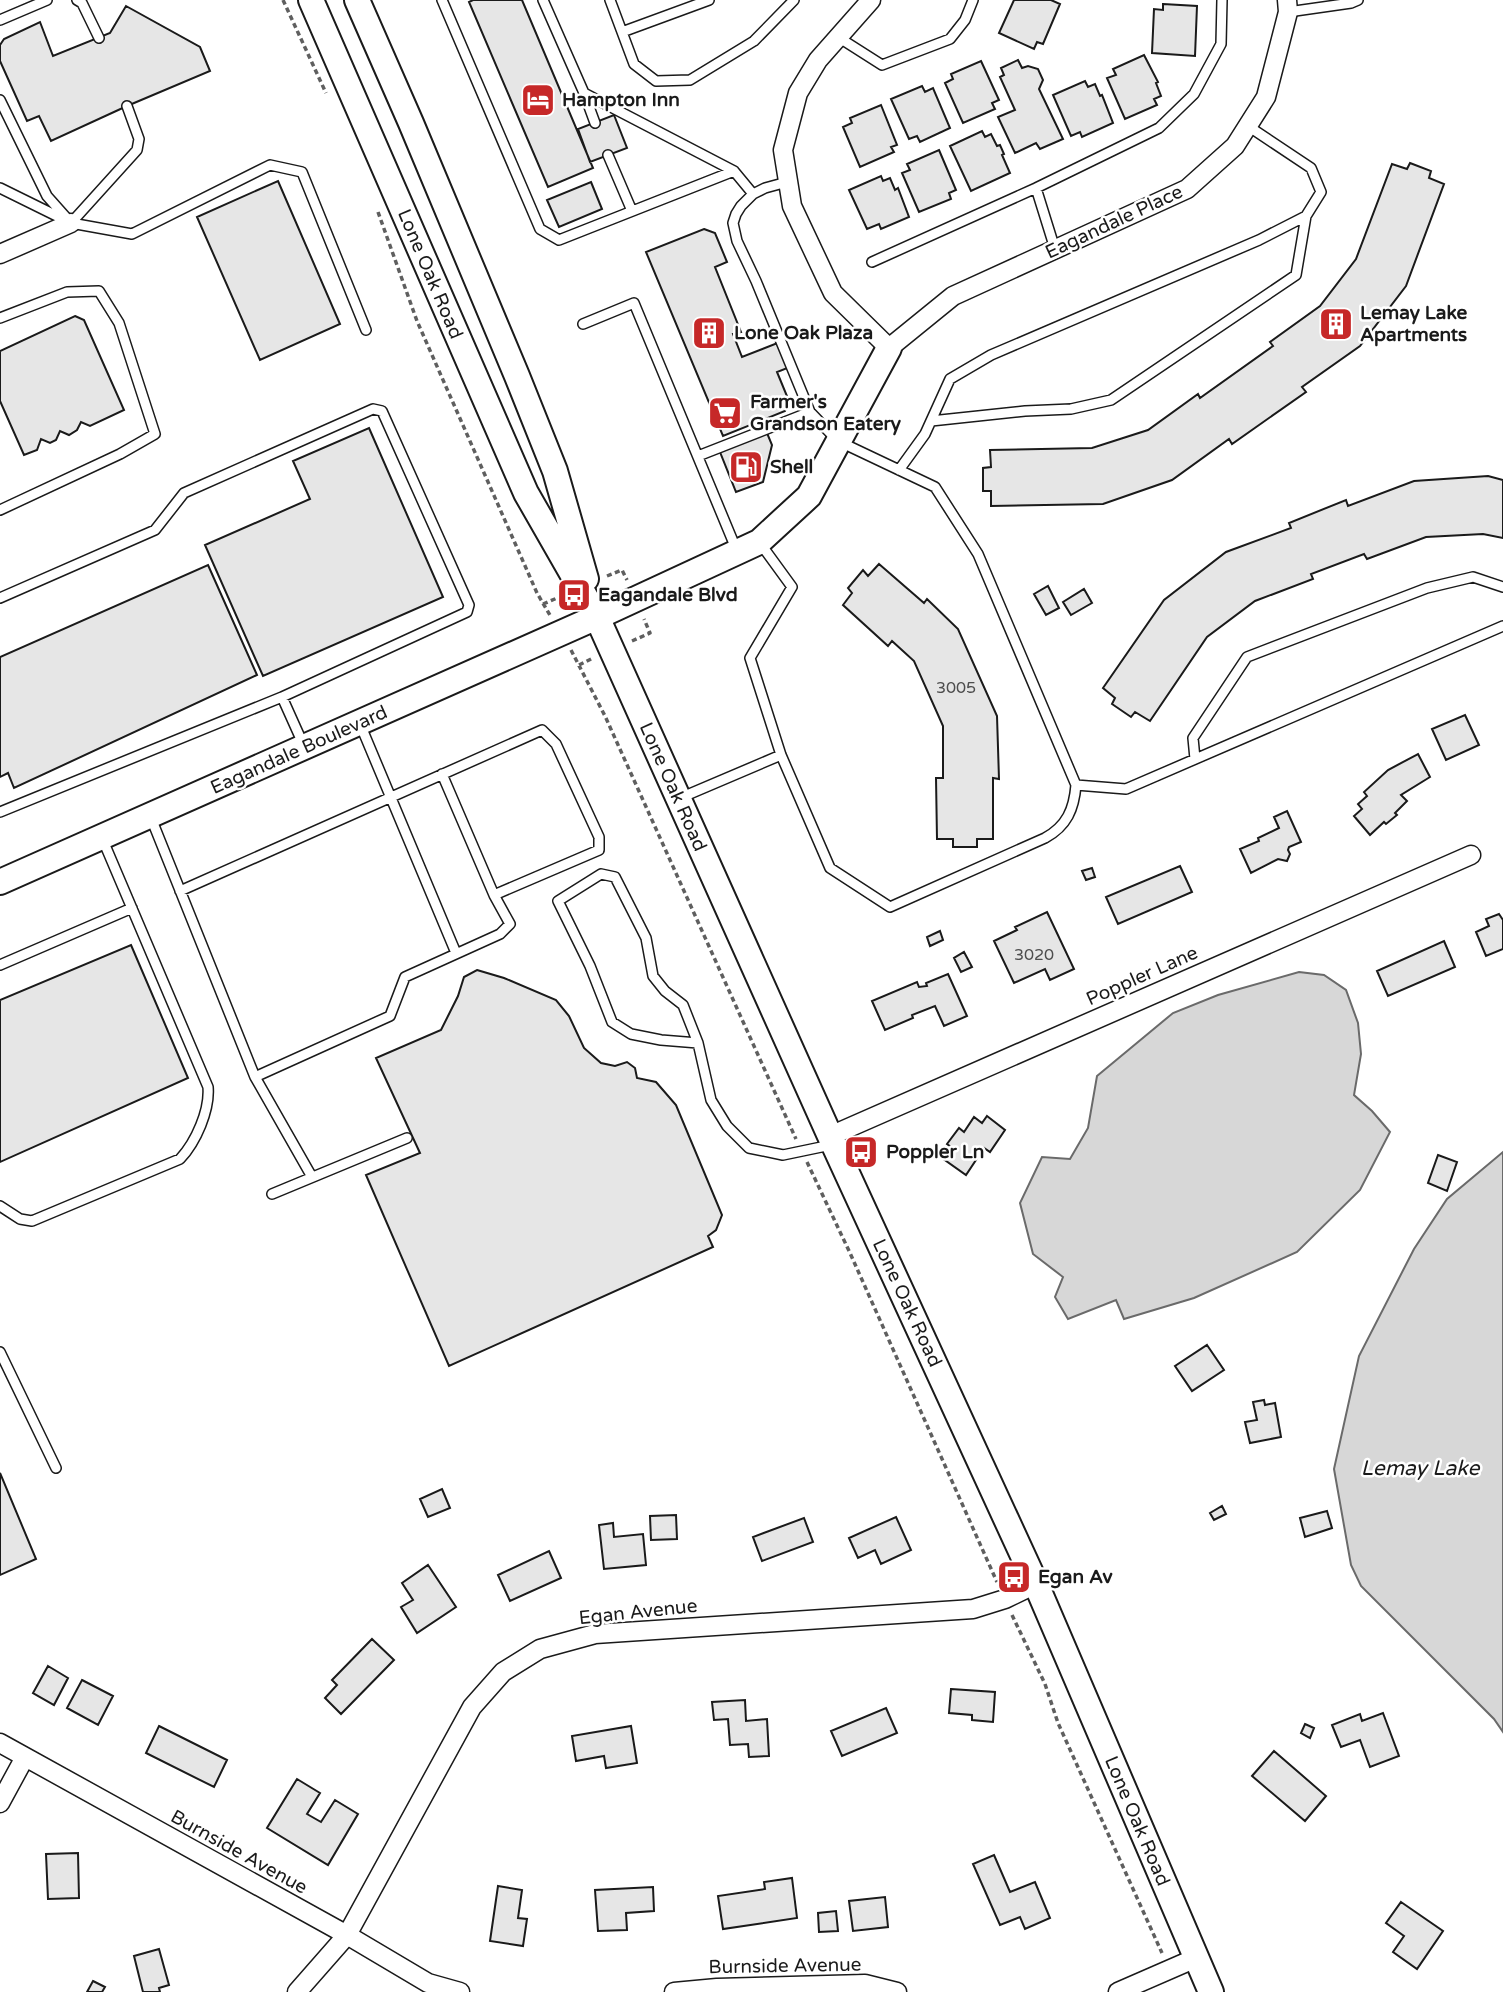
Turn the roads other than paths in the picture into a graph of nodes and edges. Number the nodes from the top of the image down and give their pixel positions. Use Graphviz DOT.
graph roads {
  1 [pos="47,0"];
  2 [pos="77,0"];
  3 [pos="311,0"];
  4 [pos="442,0"];
  5 [pos="542,0"];
  6 [pos="610,0"];
  7 [pos="709,0"];
  8 [pos="794,0"];
  9 [pos="871,0"];
  10 [pos="973,0"];
  11 [pos="1222,0"];
  12 [pos="1358,0"];
  13 [pos="359,4"];
  14 [pos="1288,6"];
  15 [pos="0,20"];
  16 [pos="622,32"];
  17 [pos="838,37"];
  18 [pos="99,38"];
  19 [pos="584,93"];
  20 [pos="0,100"];
  21 [pos="127,106"];
  22 [pos="595,123"];
  23 [pos="1248,126"];
  24 [pos="608,155"];
  25 [pos="734,171"];
  26 [pos="787,182"];
  27 [pos="0,188"];
  28 [pos="1036,188"];
  29 [pos="753,194"];
  30 [pos="632,211"];
  31 [pos="1306,216"];
  32 [pos="71,223"];
  33 [pos="1055,249"];
  34 [pos="0,254"];
  35 [pos="872,262"];
  36 [pos="0,318"];
  37 [pos="583,324"];
  38 [pos="366,330"];
  39 [pos="889,348"];
  40 [pos="810,412"];
  41 [pos="931,421"];
  42 [pos="838,441"];
  43 [pos="698,456"];
  44 [pos="899,470"];
  45 [pos="0,510"];
  46 [pos="748,547"];
  47 [pos="1503,587"];
  48 [pos="0,598"];
  49 [pos="597,617"];
  50 [pos="1503,626"];
  51 [pos="282,697"];
  52 [pos="359,723"];
  53 [pos="304,747"];
  54 [pos="781,755"];
  55 [pos="1195,759"];
  56 [pos="442,774"];
  57 [pos="1076,785"];
  58 [pos="390,797"];
  59 [pos="679,799"];
  60 [pos="0,812"];
  61 [pos="150,816"];
  62 [pos="102,837"];
  63 [pos="1471,855"];
  64 [pos="0,882"];
  65 [pos="180,891"];
  66 [pos="494,895"];
  67 [pos="132,908"];
  68 [pos="456,953"];
  69 [pos="0,965"];
  70 [pos="698,1043"];
  71 [pos="255,1077"];
  72 [pos="407,1138"];
  73 [pos="832,1140"];
  74 [pos="312,1177"];
  75 [pos="272,1194"];
  76 [pos="0,1206"];
  77 [pos="0,1352"];
  78 [pos="56,1468"];
  79 [pos="1036,1584"];
  80 [pos="0,1743"];
  81 [pos="25,1758"];
  82 [pos="0,1803"];
  83 [pos="347,1935"];
  84 [pos="1196,1958"];
  85 [pos="717,1990"];
  86 [pos="298,1992"];
  87 [pos="460,1992"];
  88 [pos="674,1992"];
  89 [pos="897,1992"];
  90 [pos="1118,1992"];
  91 [pos="1211,1992"];
  1 -- 15 [label="lane"];
  2 -- 18 [label="lane"];
  3 -- 49 [label="main road, Lone Oak Road"];
  4 -- 30 [label="lane"];
  5 -- 19 [label="lane"];
  6 -- 16 [label="lane"];
  7 -- 16 [label="lane"];
  8 -- 16 [label="lane"];
  9 -- 17 [label="street"];
  10 -- 17 [label="lane"];
  11 -- 28 [label="lane"];
  12 -- 14 [label="lane"];
  13 -- 49 [label="main road, Lone Oak Road"];
  14 -- 23 [label="street, Eagandale Place"];
  17 -- 26 [label="street"];
  19 -- 22 [label="lane"];
  19 -- 25 [label="lane"];
  20 -- 32 [label="lane"];
  21 -- 32 [label="lane"];
  23 -- 31 [label="lane"];
  23 -- 33 [label="street, Eagandale Place"];
  24 -- 30 [label="lane"];
  25 -- 29 [label="lane"];
  25 -- 30 [label="lane"];
  26 -- 29 [label="lane"];
  26 -- 39 [label="street"];
  27 -- 32 [label="lane"];
  28 -- 33 [label="lane"];
  28 -- 35 [label="lane"];
  29 -- 40 [label="lane"];
  31 -- 41 [label="lane"];
  31 -- 41 [label="lane"];
  32 -- 34 [label="street"];
  32 -- 38 [label="lane"];
  33 -- 39 [label="street, Eagandale Place"];
  36 -- 45 [label="lane"];
  37 -- 43 [label="lane"];
  39 -- 42 [label="main road, Eagandale Place"];
  40 -- 42 [label="lane"];
  40 -- 43 [label="lane"];
  41 -- 44 [label="lane"];
  42 -- 44 [label="lane"];
  42 -- 46 [label="main road, Eagandale Place"];
  43 -- 46 [label="lane"];
  44 -- 57 [label="lane"];
  46 -- 49 [label="main road, Eagandale Place"];
  46 -- 54 [label="lane"];
  47 -- 55 [label="lane"];
  48 -- 51 [label="lane"];
  49 -- 52 [label="main road, Eagandale Boulevard"];
  49 -- 59 [label="main road, Lone Oak Road"];
  50 -- 55 [label="lane"];
  51 -- 53 [label="lane"];
  51 -- 60 [label="lane"];
  52 -- 53 [label="main road, Eagandale Boulevard"];
  52 -- 58 [label="lane"];
  53 -- 61 [label="main road, Eagandale Boulevard"];
  54 -- 57 [label="lane"];
  54 -- 59 [label="lane"];
  55 -- 57 [label="lane"];
  56 -- 58 [label="lane"];
  56 -- 66 [label="lane"];
  56 -- 66 [label="lane"];
  58 -- 65 [label="lane"];
  58 -- 68 [label="lane"];
  59 -- 73 [label="main road, Lone Oak Road"];
  61 -- 62 [label="main road, Eagandale Boulevard"];
  61 -- 65 [label="lane"];
  62 -- 64 [label="main road, Eagandale Boulevard"];
  62 -- 67 [label="lane"];
  63 -- 73 [label="street, Poppler Lane"];
  65 -- 71 [label="lane"];
  66 -- 68 [label="lane"];
  67 -- 69 [label="lane"];
  67 -- 76 [label="lane"];
  68 -- 71 [label="lane"];
  70 -- 70 [label="lane"];
  70 -- 73 [label="lane"];
  71 -- 74 [label="lane"];
  72 -- 74 [label="lane"];
  73 -- 79 [label="main road, Lone Oak Road"];
  74 -- 75 [label="lane"];
  77 -- 78 [label="lane"];
  79 -- 83 [label="street, Egan Avenue"];
  79 -- 84 [label="main road, Lone Oak Road"];
  80 -- 81 [label="street, Burnside Avenue"];
  81 -- 82 [label="street"];
  81 -- 83 [label="street, Burnside Avenue"];
  83 -- 86 [label="street, Egan Avenue"];
  83 -- 87 [label="street, Burnside Avenue"];
  84 -- 90 [label="street"];
  84 -- 91 [label="main road, Lone Oak Road"];
  85 -- 88 [label="street, Burnside Avenue"];
  85 -- 89 [label="street, Burnside Avenue"];
}
